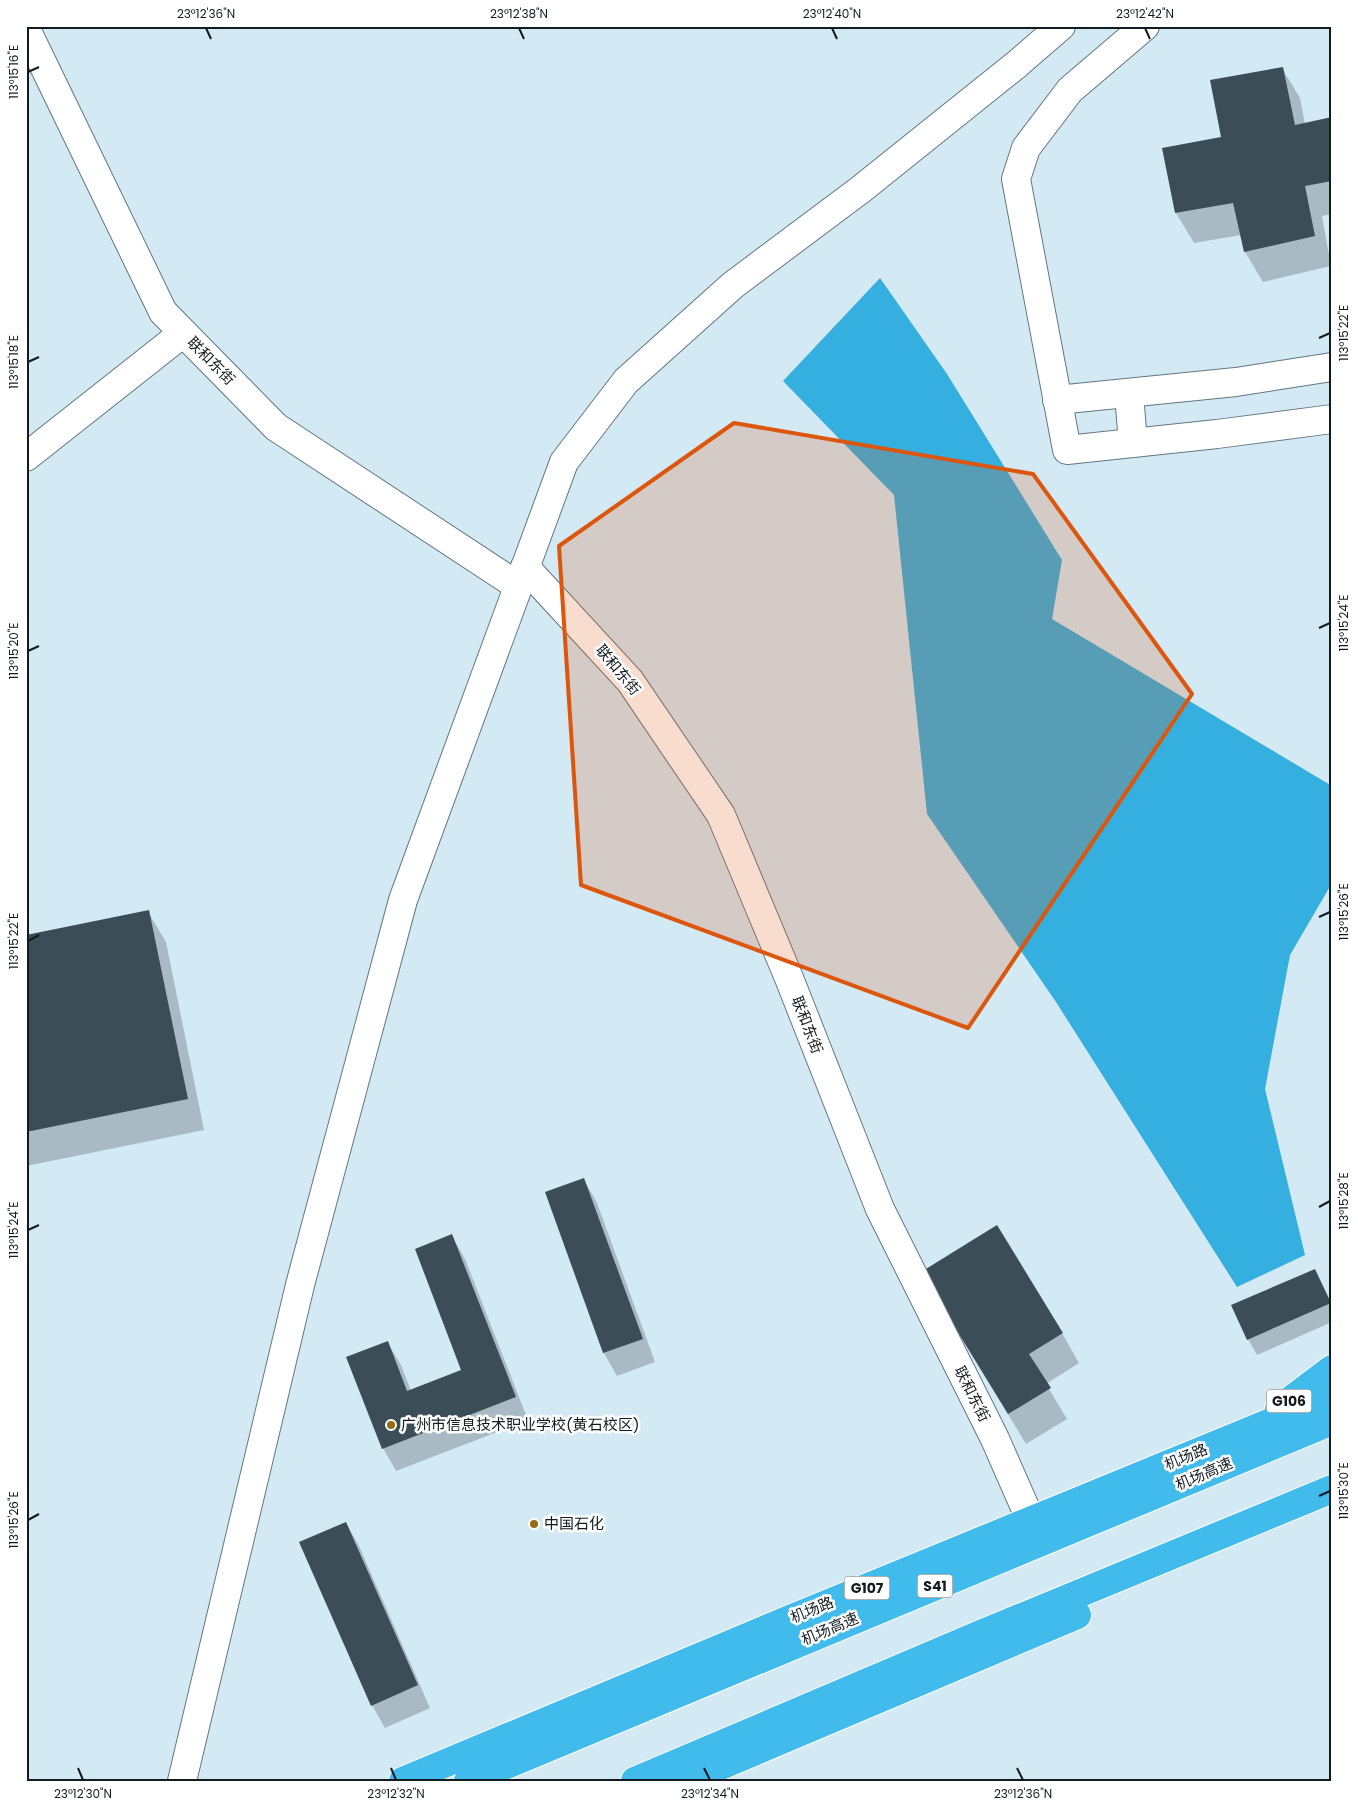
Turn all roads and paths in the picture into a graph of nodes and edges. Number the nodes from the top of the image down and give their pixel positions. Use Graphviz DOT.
graph roads {
  1 [pos="1060,26"];
  2 [pos="1145,26"];
  3 [pos="26,29"];
  4 [pos="183,333"];
  5 [pos="1332,367"];
  6 [pos="1129,394"];
  7 [pos="1058,400"];
  8 [pos="1332,419"];
  9 [pos="1133,443"];
  10 [pos="26,457"];
  11 [pos="521,576"];
  12 [pos="1332,1369"];
  13 [pos="1332,1398"];
  14 [pos="1332,1421"];
  15 [pos="1246,1433"];
  16 [pos="1332,1489"];
  17 [pos="1332,1507"];
  18 [pos="1031,1521"];
  19 [pos="182,1781"];
  20 [pos="404,1781"];
  21 [pos="468,1781"];
  22 [pos="635,1781"];
  23 [pos="685,1781"];
  1 -- 11 [label="street"];
  2 -- 7 [label="street"];
  3 -- 4 [label="street, 联和东街"];
  4 -- 10 [label="street"];
  4 -- 11 [label="street, 联和东街"];
  5 -- 6 [label="street"];
  6 -- 7 [label="street"];
  6 -- 9 [label="street"];
  7 -- 9 [label="street"];
  8 -- 9 [label="street"];
  11 -- 18 [label="street, 联和东街"];
  11 -- 19 [label="street"];
  12 -- 15 [label="highway, G106"];
  13 -- 15 [label="highway, 机场路 / G107"];
  14 -- 21 [label="highway, 机场高速 / S41"];
  15 -- 18 [label="highway, 机场路 / G107"];
  16 -- 22 [label="highway"];
  17 -- 23 [label="highway"];
  18 -- 20 [label="highway, 机场路 / G107"];
}
